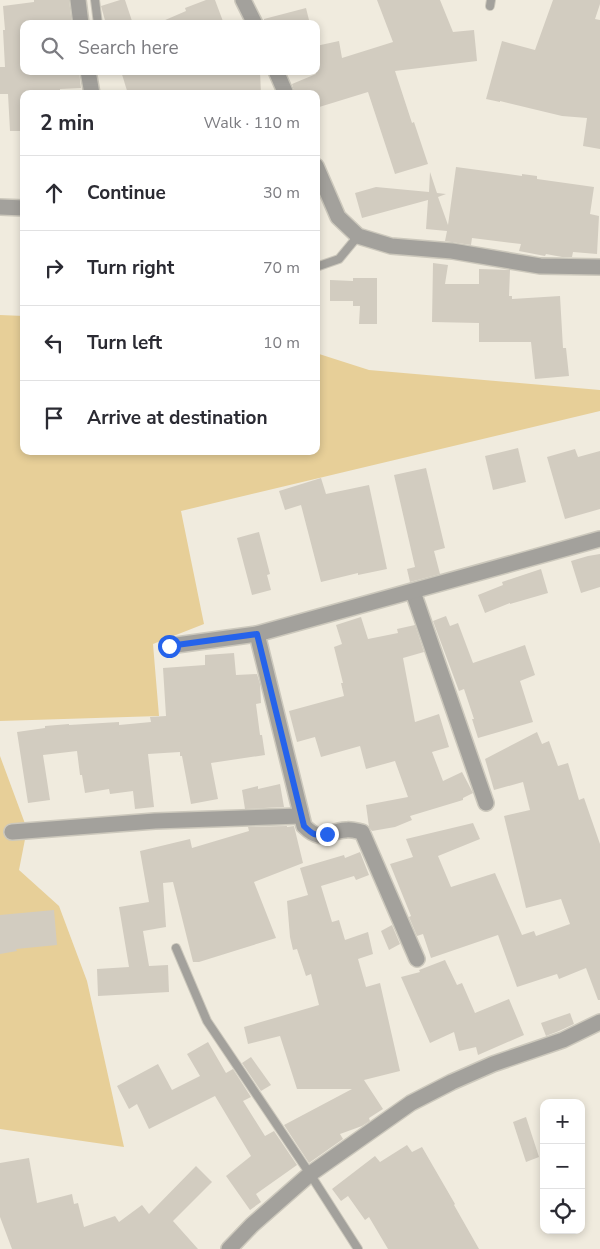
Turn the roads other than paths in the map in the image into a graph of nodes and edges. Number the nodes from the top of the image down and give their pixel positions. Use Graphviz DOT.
graph roads {
  1 [pos="78,0"];
  2 [pos="95,0"];
  3 [pos="243,0"];
  4 [pos="81,20"];
  5 [pos="98,20"];
  6 [pos="252,20"];
  7 [pos="89,75"];
  8 [pos="278,75"];
  9 [pos="91,90"];
  10 [pos="284,90"];
  11 [pos="320,175"];
  12 [pos="0,207"];
  13 [pos="20,208"];
  14 [pos="358,236"];
  15 [pos="320,266"];
  16 [pos="600,267"];
  17 [pos="600,540"];
  18 [pos="413,592"];
  19 [pos="257,634"];
  20 [pos="169,646"];
  21 [pos="486,803"];
  22 [pos="301,816"];
  23 [pos="12,832"];
  24 [pos="176,948"];
  25 [pos="417,959"];
  26 [pos="600,1022"];
  27 [pos="310,1174"];
  28 [pos="229,1249"];
  29 [pos="358,1249"];
  1 -- 4 [label="street"];
  2 -- 5 [label="lane"];
  3 -- 6 [label="street"];
  7 -- 9 [label="street"];
  8 -- 10 [label="street"];
  11 -- 14 [label="street"];
  12 -- 13 [label="street"];
  14 -- 15 [label="lane"];
  14 -- 16 [label="street"];
  17 -- 18 [label="street"];
  18 -- 19 [label="street"];
  18 -- 21 [label="street"];
  19 -- 20 [label="street"];
  19 -- 22 [label="street"];
  22 -- 23 [label="street"];
  22 -- 25 [label="street"];
  24 -- 27 [label="lane"];
  26 -- 27 [label="street"];
  27 -- 28 [label="street"];
  27 -- 29 [label="lane"];
}
